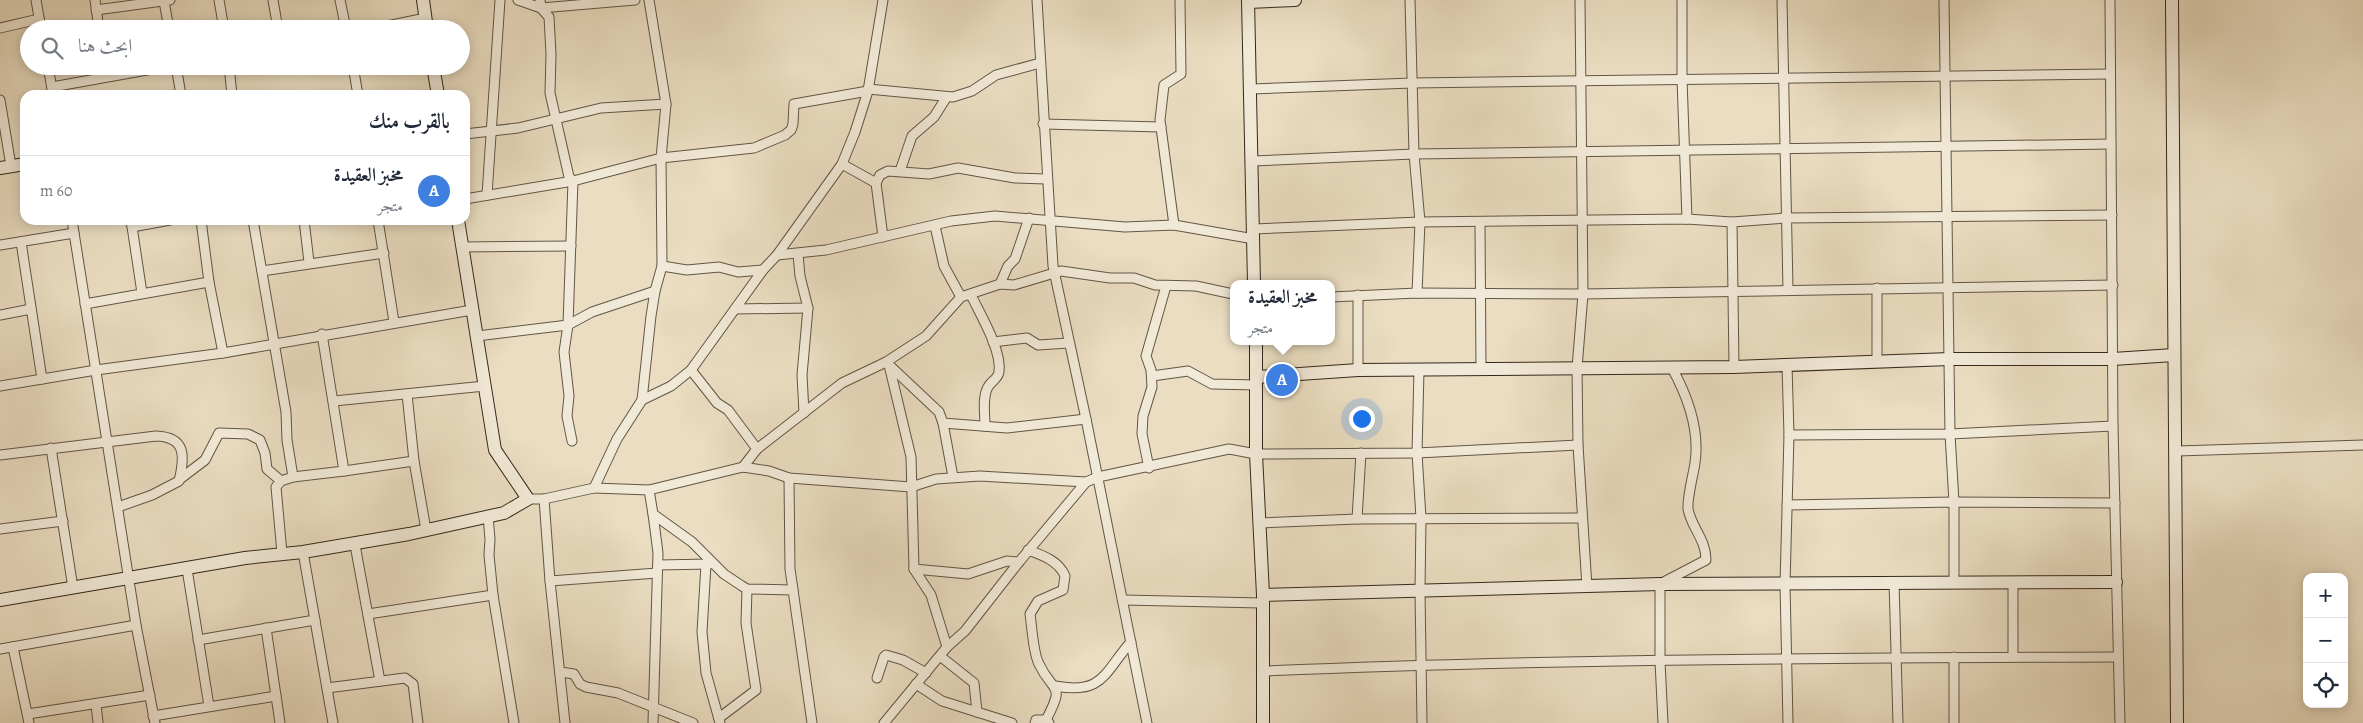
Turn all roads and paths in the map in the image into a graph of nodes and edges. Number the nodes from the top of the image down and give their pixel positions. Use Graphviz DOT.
graph roads {
  1 [pos="36,0"];
  2 [pos="95,0"];
  3 [pos="219,0"];
  4 [pos="272,0"];
  5 [pos="340,0"];
  6 [pos="423,0"];
  7 [pos="500,0"];
  8 [pos="518,0"];
  9 [pos="636,0"];
  10 [pos="648,0"];
  11 [pos="883,0"];
  12 [pos="1037,0"];
  13 [pos="1180,0"];
  14 [pos="1296,0"];
  15 [pos="1410,0"];
  16 [pos="1580,0"];
  17 [pos="1682,0"];
  18 [pos="1782,0"];
  19 [pos="1944,0"];
  20 [pos="2110,0"];
  21 [pos="2172,0"];
  22 [pos="167,1"];
  23 [pos="1248,1"];
  24 [pos="541,4"];
  25 [pos="96,10"];
  26 [pos="39,18"];
  27 [pos="31,20"];
  28 [pos="98,20"];
  29 [pos="168,20"];
  30 [pos="220,20"];
  31 [pos="276,20"];
  32 [pos="344,20"];
  33 [pos="426,20"];
  34 [pos="20,23"];
  35 [pos="0,28"];
  36 [pos="1040,63"];
  37 [pos="2110,74"];
  38 [pos="49,75"];
  39 [pos="114,75"];
  40 [pos="178,75"];
  41 [pos="229,75"];
  42 [pos="355,75"];
  43 [pos="435,75"];
  44 [pos="1945,75"];
  45 [pos="108,76"];
  46 [pos="1782,78"];
  47 [pos="1682,80"];
  48 [pos="1581,81"];
  49 [pos="1412,83"];
  50 [pos="1251,89"];
  51 [pos="52,90"];
  52 [pos="56,90"];
  53 [pos="180,90"];
  54 [pos="231,90"];
  55 [pos="357,90"];
  56 [pos="437,90"];
  57 [pos="868,90"];
  58 [pos="946,98"];
  59 [pos="0,100"];
  60 [pos="666,104"];
  61 [pos="554,118"];
  62 [pos="1044,124"];
  63 [pos="1161,128"];
  64 [pos="491,131"];
  65 [pos="470,133"];
  66 [pos="2111,144"];
  67 [pos="1947,145"];
  68 [pos="1785,148"];
  69 [pos="1684,150"];
  70 [pos="1582,151"];
  71 [pos="1414,154"];
  72 [pos="662,158"];
  73 [pos="1253,161"];
  74 [pos="842,164"];
  75 [pos="20,165"];
  76 [pos="5,167"];
  77 [pos="900,171"];
  78 [pos="1046,179"];
  79 [pos="573,181"];
  80 [pos="876,183"];
  81 [pos="488,194"];
  82 [pos="470,198"];
  83 [pos="2112,215"];
  84 [pos="1948,216"];
  85 [pos="1029,218"];
  86 [pos="1786,218"];
  87 [pos="1687,219"];
  88 [pos="1048,220"];
  89 [pos="1582,220"];
  90 [pos="1420,222"];
  91 [pos="1480,222"];
  92 [pos="1732,222"];
  93 [pos="73,225"];
  94 [pos="132,225"];
  95 [pos="202,225"];
  96 [pos="254,225"];
  97 [pos="305,225"];
  98 [pos="379,225"];
  99 [pos="459,225"];
  100 [pos="1174,225"];
  101 [pos="935,226"];
  102 [pos="74,233"];
  103 [pos="1254,234"];
  104 [pos="883,237"];
  105 [pos="21,242"];
  106 [pos="0,245"];
  107 [pos="571,246"];
  108 [pos="462,247"];
  109 [pos="384,253"];
  110 [pos="798,254"];
  111 [pos="777,255"];
  112 [pos="309,262"];
  113 [pos="662,266"];
  114 [pos="763,270"];
  115 [pos="262,271"];
  116 [pos="1054,274"];
  117 [pos="1254,280"];
  118 [pos="209,282"];
  119 [pos="1000,284"];
  120 [pos="2113,285"];
  121 [pos="1166,286"];
  122 [pos="1949,286"];
  123 [pos="1877,288"];
  124 [pos="1788,289"];
  125 [pos="655,291"];
  126 [pos="1732,291"];
  127 [pos="142,293"];
  128 [pos="1230,293"];
  129 [pos="1417,293"];
  130 [pos="1479,294"];
  131 [pos="1583,294"];
  132 [pos="1358,295"];
  133 [pos="966,296"];
  134 [pos="1335,296"];
  135 [pos="85,304"];
  136 [pos="808,308"];
  137 [pos="31,309"];
  138 [pos="735,309"];
  139 [pos="472,310"];
  140 [pos="0,314"];
  141 [pos="394,322"];
  142 [pos="568,324"];
  143 [pos="322,334"];
  144 [pos="476,336"];
  145 [pos="993,342"];
  146 [pos="1069,342"];
  147 [pos="274,343"];
  148 [pos="1256,345"];
  149 [pos="223,353"];
  150 [pos="2174,355"];
  151 [pos="1950,359"];
  152 [pos="2114,359"];
  153 [pos="1877,362"];
  154 [pos="888,363"];
  155 [pos="1787,365"];
  156 [pos="1734,366"];
  157 [pos="1577,368"];
  158 [pos="1672,368"];
  159 [pos="96,370"];
  160 [pos="691,370"];
  161 [pos="1358,370"];
  162 [pos="1419,370"];
  163 [pos="1481,370"];
  164 [pos="1152,376"];
  165 [pos="42,379"];
  166 [pos="1257,381"];
  167 [pos="0,386"];
  168 [pos="485,386"];
  169 [pos="407,394"];
  170 [pos="642,400"];
  171 [pos="334,401"];
  172 [pos="804,413"];
  173 [pos="1086,419"];
  174 [pos="943,423"];
  175 [pos="985,426"];
  176 [pos="2113,426"];
  177 [pos="1950,434"];
  178 [pos="1789,435"];
  179 [pos="107,440"];
  180 [pos="572,441"];
  181 [pos="1578,445"];
  182 [pos="2363,445"];
  183 [pos="51,448"];
  184 [pos="757,449"];
  185 [pos="2177,452"];
  186 [pos="1361,453"];
  187 [pos="1417,453"];
  188 [pos="1256,454"];
  189 [pos="0,455"];
  190 [pos="414,461"];
  191 [pos="743,467"];
  192 [pos="1149,468"];
  193 [pos="344,470"];
  194 [pos="293,477"];
  195 [pos="1098,477"];
  196 [pos="789,478"];
  197 [pos="953,478"];
  198 [pos="180,479"];
  199 [pos="281,481"];
  200 [pos="1086,482"];
  201 [pos="911,487"];
  202 [pos="594,488"];
  203 [pos="649,490"];
  204 [pos="528,499"];
  205 [pos="544,499"];
  206 [pos="1954,502"];
  207 [pos="2115,503"];
  208 [pos="1787,505"];
  209 [pos="118,507"];
  210 [pos="653,514"];
  211 [pos="488,516"];
  212 [pos="1357,518"];
  213 [pos="1422,518"];
  214 [pos="1581,518"];
  215 [pos="63,520"];
  216 [pos="1260,523"];
  217 [pos="0,529"];
  218 [pos="426,530"];
  219 [pos="355,544"];
  220 [pos="1028,550"];
  221 [pos="303,552"];
  222 [pos="282,553"];
  223 [pos="1018,562"];
  224 [pos="710,564"];
  225 [pos="914,568"];
  226 [pos="187,569"];
  227 [pos="657,569"];
  228 [pos="130,579"];
  229 [pos="550,581"];
  230 [pos="1954,581"];
  231 [pos="1894,582"];
  232 [pos="2013,582"];
  233 [pos="2116,582"];
  234 [pos="1660,584"];
  235 [pos="1785,584"];
  236 [pos="1587,587"];
  237 [pos="72,588"];
  238 [pos="747,589"];
  239 [pos="792,590"];
  240 [pos="1420,591"];
  241 [pos="494,595"];
  242 [pos="1263,599"];
  243 [pos="0,600"];
  244 [pos="1123,600"];
  245 [pos="368,614"];
  246 [pos="315,620"];
  247 [pos="136,625"];
  248 [pos="266,628"];
  249 [pos="198,640"];
  250 [pos="1131,642"];
  251 [pos="13,647"];
  252 [pos="947,647"];
  253 [pos="0,649"];
  254 [pos="940,656"];
  255 [pos="1954,657"];
  256 [pos="2013,657"];
  257 [pos="2118,657"];
  258 [pos="1896,658"];
  259 [pos="1787,659"];
  260 [pos="1660,661"];
  261 [pos="1422,664"];
  262 [pos="1264,671"];
  263 [pos="560,672"];
  264 [pos="926,673"];
  265 [pos="877,678"];
  266 [pos="380,681"];
  267 [pos="916,684"];
  268 [pos="1055,686"];
  269 [pos="328,688"];
  270 [pos="150,696"];
  271 [pos="276,696"];
  272 [pos="96,704"];
  273 [pos="209,706"];
  274 [pos="653,708"];
  275 [pos="977,712"];
  276 [pos="28,719"];
  277 [pos="154,719"];
  278 [pos="720,721"];
  279 [pos="1048,721"];
  280 [pos="98,723"];
  281 [pos="280,723"];
  282 [pos="333,723"];
  283 [pos="418,723"];
  284 [pos="514,723"];
  285 [pos="565,723"];
  286 [pos="653,723"];
  287 [pos="693,723"];
  288 [pos="812,723"];
  289 [pos="884,723"];
  290 [pos="1012,723"];
  291 [pos="1035,723"];
  292 [pos="1147,723"];
  293 [pos="1263,723"];
  294 [pos="1422,723"];
  295 [pos="1663,723"];
  296 [pos="1788,723"];
  297 [pos="1898,723"];
  298 [pos="1954,723"];
  299 [pos="2120,723"];
  300 [pos="2177,723"];
  1 -- 26 [label="street"];
  2 -- 25 [label="street"];
  3 -- 30 [label="street"];
  4 -- 31 [label="street"];
  5 -- 32 [label="street"];
  6 -- 33 [label="street"];
  7 -- 64 [label="street"];
  8 -- 24 [label="street"];
  9 -- 24 [label="street"];
  10 -- 60 [label="street"];
  11 -- 57 [label="street"];
  12 -- 36 [label="street"];
  13 -- 63 [label="street"];
  14 -- 23 [label="street"];
  15 -- 49 [label="street"];
  16 -- 48 [label="street"];
  17 -- 47 [label="street"];
  18 -- 46 [label="street"];
  19 -- 44 [label="street"];
  20 -- 37 [label="street"];
  21 -- 150 [label="street"];
  22 -- 25 [label="street"];
  22 -- 29 [label="street"];
  23 -- 50 [label="street"];
  24 -- 61 [label="street"];
  25 -- 28 [label="street"];
  26 -- 27 [label="street"];
  34 -- 35 [label="street"];
  36 -- 58 [label="street"];
  36 -- 62 [label="street"];
  37 -- 44 [label="street"];
  37 -- 66 [label="street"];
  38 -- 51 [label="street"];
  39 -- 45 [label="street"];
  40 -- 53 [label="street"];
  41 -- 54 [label="street"];
  42 -- 55 [label="street"];
  43 -- 56 [label="street"];
  44 -- 46 [label="street"];
  44 -- 67 [label="street"];
  45 -- 52 [label="street"];
  46 -- 47 [label="street"];
  46 -- 68 [label="street"];
  47 -- 48 [label="street"];
  47 -- 69 [label="street"];
  48 -- 49 [label="street"];
  48 -- 70 [label="street"];
  49 -- 50 [label="street"];
  49 -- 71 [label="street"];
  50 -- 73 [label="street"];
  57 -- 58 [label="street"];
  57 -- 72 [label="street"];
  57 -- 74 [label="street"];
  58 -- 77 [label="street"];
  59 -- 76 [label="street"];
  60 -- 61 [label="street"];
  60 -- 72 [label="street"];
  61 -- 64 [label="street"];
  61 -- 79 [label="street"];
  62 -- 63 [label="street"];
  62 -- 78 [label="street"];
  63 -- 100 [label="street"];
  64 -- 65 [label="street"];
  64 -- 81 [label="street"];
  66 -- 67 [label="street"];
  66 -- 83 [label="street"];
  67 -- 68 [label="street"];
  67 -- 84 [label="street"];
  68 -- 69 [label="street"];
  68 -- 86 [label="street"];
  69 -- 70 [label="street"];
  69 -- 87 [label="street"];
  70 -- 71 [label="street"];
  70 -- 89 [label="street"];
  71 -- 73 [label="street"];
  71 -- 90 [label="street"];
  72 -- 79 [label="street"];
  72 -- 113 [label="street"];
  73 -- 103 [label="street"];
  74 -- 80 [label="street"];
  74 -- 111 [label="street"];
  75 -- 76 [label="street"];
  77 -- 78 [label="street"];
  77 -- 80 [label="street"];
  78 -- 88 [label="street"];
  79 -- 81 [label="street"];
  79 -- 107 [label="street"];
  80 -- 104 [label="street"];
  81 -- 82 [label="street"];
  83 -- 84 [label="street"];
  83 -- 120 [label="street"];
  84 -- 86 [label="street"];
  84 -- 122 [label="street"];
  85 -- 88 [label="street"];
  85 -- 101 [label="street"];
  85 -- 119 [label="street"];
  86 -- 92 [label="street"];
  86 -- 124 [label="street"];
  87 -- 89 [label="street"];
  87 -- 92 [label="street"];
  88 -- 100 [label="street"];
  88 -- 116 [label="street"];
  89 -- 91 [label="street"];
  89 -- 131 [label="street"];
  90 -- 91 [label="street"];
  90 -- 103 [label="street"];
  90 -- 129 [label="street"];
  91 -- 130 [label="street"];
  92 -- 126 [label="street"];
  93 -- 102 [label="street"];
  94 -- 127 [label="street"];
  95 -- 118 [label="street"];
  96 -- 115 [label="street"];
  97 -- 112 [label="street"];
  98 -- 109 [label="street"];
  99 -- 108 [label="street"];
  100 -- 103 [label="street"];
  101 -- 104 [label="street"];
  101 -- 133 [label="street"];
  102 -- 105 [label="street"];
  102 -- 135 [label="street"];
  103 -- 117 [label="street"];
  104 -- 110 [label="street"];
  105 -- 106 [label="street"];
  105 -- 137 [label="street"];
  107 -- 108 [label="street"];
  107 -- 142 [label="street"];
  108 -- 139 [label="street"];
  109 -- 112 [label="street"];
  109 -- 141 [label="street"];
  110 -- 111 [label="street"];
  110 -- 136 [label="street"];
  111 -- 114 [label="street"];
  112 -- 115 [label="street"];
  113 -- 114 [label="street"];
  113 -- 125 [label="street"];
  114 -- 138 [label="street"];
  115 -- 147 [label="street"];
  116 -- 119 [label="street"];
  116 -- 121 [label="street"];
  116 -- 146 [label="street"];
  118 -- 127 [label="street"];
  118 -- 149 [label="street"];
  119 -- 133 [label="street"];
  120 -- 122 [label="street"];
  120 -- 152 [label="street"];
  121 -- 128 [label="street"];
  121 -- 164 [label="street"];
  122 -- 123 [label="street"];
  122 -- 151 [label="street"];
  123 -- 124 [label="street"];
  123 -- 153 [label="street"];
  124 -- 126 [label="street"];
  125 -- 142 [label="street"];
  125 -- 170 [label="street"];
  126 -- 131 [label="street"];
  126 -- 156 [label="street"];
  127 -- 135 [label="street"];
  129 -- 130 [label="street"];
  129 -- 132 [label="street"];
  130 -- 131 [label="street"];
  130 -- 163 [label="street"];
  131 -- 157 [label="street"];
  132 -- 134 [label="street"];
  132 -- 161 [label="street"];
  133 -- 145 [label="street"];
  133 -- 154 [label="street"];
  135 -- 159 [label="street"];
  136 -- 138 [label="street"];
  136 -- 172 [label="street"];
  137 -- 140 [label="street"];
  137 -- 165 [label="street"];
  138 -- 160 [label="street"];
  139 -- 141 [label="street"];
  139 -- 144 [label="street"];
  141 -- 143 [label="street"];
  142 -- 144 [label="street"];
  142 -- 180 [label="street"];
  143 -- 147 [label="street"];
  143 -- 171 [label="street"];
  144 -- 168 [label="street"];
  145 -- 146 [label="street"];
  145 -- 175 [label="street"];
  146 -- 173 [label="street"];
  147 -- 149 [label="street"];
  147 -- 194 [label="street"];
  148 -- 166 [label="street"];
  149 -- 159 [label="street"];
  150 -- 152 [label="street"];
  150 -- 185 [label="street"];
  151 -- 152 [label="street"];
  151 -- 153 [label="street"];
  151 -- 177 [label="street"];
  152 -- 176 [label="street"];
  153 -- 155 [label="street"];
  154 -- 172 [label="street"];
  154 -- 174 [label="street"];
  154 -- 201 [label="street"];
  155 -- 156 [label="street"];
  155 -- 178 [label="street"];
  156 -- 158 [label="street"];
  157 -- 158 [label="street"];
  157 -- 163 [label="street"];
  157 -- 181 [label="street"];
  158 -- 234 [label="street"];
  159 -- 165 [label="street"];
  159 -- 179 [label="street"];
  160 -- 170 [label="street"];
  160 -- 184 [label="street"];
  161 -- 162 [label="street"];
  161 -- 166 [label="street"];
  162 -- 163 [label="street"];
  162 -- 187 [label="street"];
  164 -- 166 [label="street"];
  164 -- 192 [label="street"];
  165 -- 167 [label="street"];
  166 -- 188 [label="street"];
  168 -- 169 [label="street"];
  168 -- 204 [label="street"];
  169 -- 171 [label="street"];
  169 -- 190 [label="street"];
  170 -- 202 [label="street"];
  171 -- 193 [label="street"];
  172 -- 184 [label="street"];
  173 -- 175 [label="street"];
  173 -- 195 [label="street"];
  174 -- 175 [label="street"];
  174 -- 197 [label="street"];
  176 -- 177 [label="street"];
  176 -- 207 [label="street"];
  177 -- 178 [label="street"];
  177 -- 206 [label="street"];
  178 -- 208 [label="street"];
  179 -- 183 [label="street"];
  179 -- 198 [label="street"];
  179 -- 209 [label="street"];
  181 -- 187 [label="street"];
  181 -- 214 [label="street"];
  182 -- 185 [label="street"];
  183 -- 189 [label="street"];
  183 -- 215 [label="street"];
  184 -- 191 [label="street"];
  185 -- 300 [label="street"];
  186 -- 187 [label="street"];
  186 -- 188 [label="street"];
  186 -- 212 [label="street"];
  187 -- 213 [label="street"];
  188 -- 192 [label="street"];
  188 -- 216 [label="street"];
  190 -- 193 [label="street"];
  190 -- 218 [label="street"];
  191 -- 196 [label="street"];
  191 -- 203 [label="street"];
  192 -- 195 [label="street"];
  193 -- 194 [label="street"];
  194 -- 199 [label="street"];
  195 -- 200 [label="street"];
  195 -- 244 [label="street"];
  196 -- 201 [label="street"];
  196 -- 239 [label="street"];
  197 -- 200 [label="street"];
  197 -- 201 [label="street"];
  198 -- 199 [label="street"];
  198 -- 209 [label="street"];
  199 -- 222 [label="street"];
  200 -- 220 [label="street"];
  201 -- 225 [label="street"];
  202 -- 203 [label="street"];
  202 -- 205 [label="street"];
  203 -- 210 [label="street"];
  204 -- 205 [label="street"];
  204 -- 211 [label="street"];
  205 -- 229 [label="street"];
  206 -- 207 [label="street"];
  206 -- 208 [label="street"];
  206 -- 230 [label="street"];
  207 -- 233 [label="street"];
  208 -- 235 [label="street"];
  209 -- 228 [label="street"];
  210 -- 224 [label="street"];
  210 -- 227 [label="street"];
  211 -- 218 [label="street"];
  211 -- 241 [label="street"];
  212 -- 213 [label="street"];
  212 -- 216 [label="street"];
  213 -- 214 [label="street"];
  213 -- 240 [label="street"];
  214 -- 236 [label="street"];
  215 -- 217 [label="street"];
  215 -- 237 [label="street"];
  216 -- 242 [label="street"];
  218 -- 219 [label="street"];
  219 -- 221 [label="street"];
  219 -- 245 [label="street"];
  220 -- 223 [label="street"];
  220 -- 268 [label="street"];
  221 -- 222 [label="street"];
  221 -- 246 [label="street"];
  222 -- 226 [label="street"];
  223 -- 225 [label="street"];
  223 -- 252 [label="street"];
  224 -- 227 [label="street"];
  224 -- 238 [label="street"];
  224 -- 278 [label="street"];
  225 -- 252 [label="street"];
  226 -- 228 [label="street"];
  226 -- 249 [label="street"];
  227 -- 229 [label="street"];
  227 -- 274 [label="street"];
  228 -- 237 [label="street"];
  228 -- 247 [label="street"];
  229 -- 263 [label="street"];
  230 -- 231 [label="street"];
  230 -- 232 [label="street"];
  231 -- 235 [label="street"];
  231 -- 258 [label="street"];
  232 -- 233 [label="street"];
  232 -- 256 [label="street"];
  233 -- 257 [label="street"];
  234 -- 235 [label="street"];
  234 -- 236 [label="street"];
  234 -- 260 [label="street"];
  235 -- 259 [label="street"];
  236 -- 240 [label="street"];
  237 -- 243 [label="street"];
  238 -- 239 [label="street"];
  238 -- 278 [label="street"];
  239 -- 288 [label="street"];
  240 -- 242 [label="street"];
  240 -- 261 [label="street"];
  241 -- 245 [label="street"];
  241 -- 284 [label="street"];
  242 -- 244 [label="street"];
  242 -- 262 [label="street"];
  244 -- 250 [label="street"];
  245 -- 266 [label="street"];
  246 -- 248 [label="street"];
  246 -- 269 [label="street"];
  247 -- 251 [label="street"];
  247 -- 270 [label="street"];
  248 -- 249 [label="street"];
  248 -- 271 [label="street"];
  249 -- 273 [label="street"];
  250 -- 268 [label="street"];
  250 -- 292 [label="street"];
  251 -- 253 [label="street"];
  251 -- 276 [label="street"];
  252 -- 254 [label="street"];
  254 -- 264 [label="street"];
  254 -- 275 [label="street"];
  255 -- 256 [label="street"];
  255 -- 258 [label="street"];
  255 -- 298 [label="street"];
  256 -- 257 [label="street"];
  257 -- 299 [label="street"];
  258 -- 259 [label="street"];
  258 -- 297 [label="street"];
  259 -- 260 [label="street"];
  259 -- 296 [label="street"];
  260 -- 261 [label="street"];
  260 -- 295 [label="street"];
  261 -- 262 [label="street"];
  261 -- 294 [label="street"];
  262 -- 293 [label="street"];
  263 -- 274 [label="street"];
  263 -- 285 [label="street"];
  264 -- 265 [label="street"];
  264 -- 267 [label="street"];
  266 -- 269 [label="street"];
  266 -- 283 [label="street"];
  267 -- 275 [label="street"];
  267 -- 289 [label="street"];
  268 -- 279 [label="street"];
  269 -- 282 [label="street"];
  270 -- 272 [label="street"];
  270 -- 277 [label="street"];
  271 -- 273 [label="street"];
  271 -- 281 [label="street"];
  272 -- 276 [label="street"];
  272 -- 280 [label="street"];
  273 -- 277 [label="street"];
  274 -- 286 [label="street"];
  274 -- 287 [label="street"];
  275 -- 290 [label="street"];
  279 -- 291 [label="street"];
}
